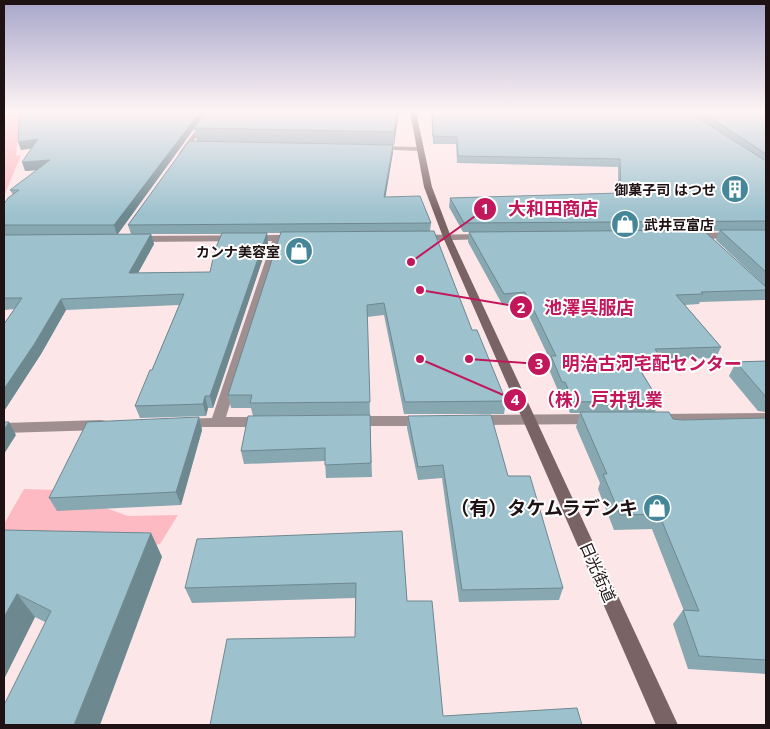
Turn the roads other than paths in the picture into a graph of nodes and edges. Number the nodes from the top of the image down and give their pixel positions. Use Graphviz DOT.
graph roads {
  1 [pos="187,146"];
  2 [pos="419,146"];
  3 [pos="371,148"];
  4 [pos="419,149"];
  5 [pos="177,160"];
  6 [pos="766,235"];
  7 [pos="684,236"];
  8 [pos="703,236"];
  9 [pos="446,237"];
  10 [pos="494,237"];
  11 [pos="277,238"];
  12 [pos="307,238"];
  13 [pos="406,238"];
  14 [pos="121,239"];
  15 [pos="717,249"];
  16 [pos="766,418"];
  17 [pos="608,419"];
  18 [pos="638,419"];
  19 [pos="441,420"];
  20 [pos="461,420"];
  21 [pos="529,420"];
  22 [pos="275,422"];
  23 [pos="344,422"];
  24 [pos="217,423"];
  25 [pos="168,424"];
  26 [pos="120,425"];
  27 [pos="4,428"];
  28 [pos="667,725"];
  1 -- 5 [label="street"];
  2 -- 4 [label="main road, 日光街道"];
  3 -- 4 [label="street"];
  4 -- 9 [label="main road, 日光街道"];
  6 -- 8 [label="street"];
  7 -- 8 [label="street"];
  8 -- 15 [label="street"];
  9 -- 10 [label="street"];
  9 -- 13 [label="street"];
  9 -- 21 [label="main road, 日光街道"];
  11 -- 12 [label="street"];
  11 -- 14 [label="street"];
  11 -- 24 [label="street"];
  16 -- 18 [label="street"];
  17 -- 21 [label="street"];
  19 -- 23 [label="street"];
  20 -- 21 [label="street"];
  21 -- 28 [label="main road, 日光街道"];
  22 -- 24 [label="street"];
  24 -- 25 [label="street"];
  26 -- 27 [label="street"];
}
